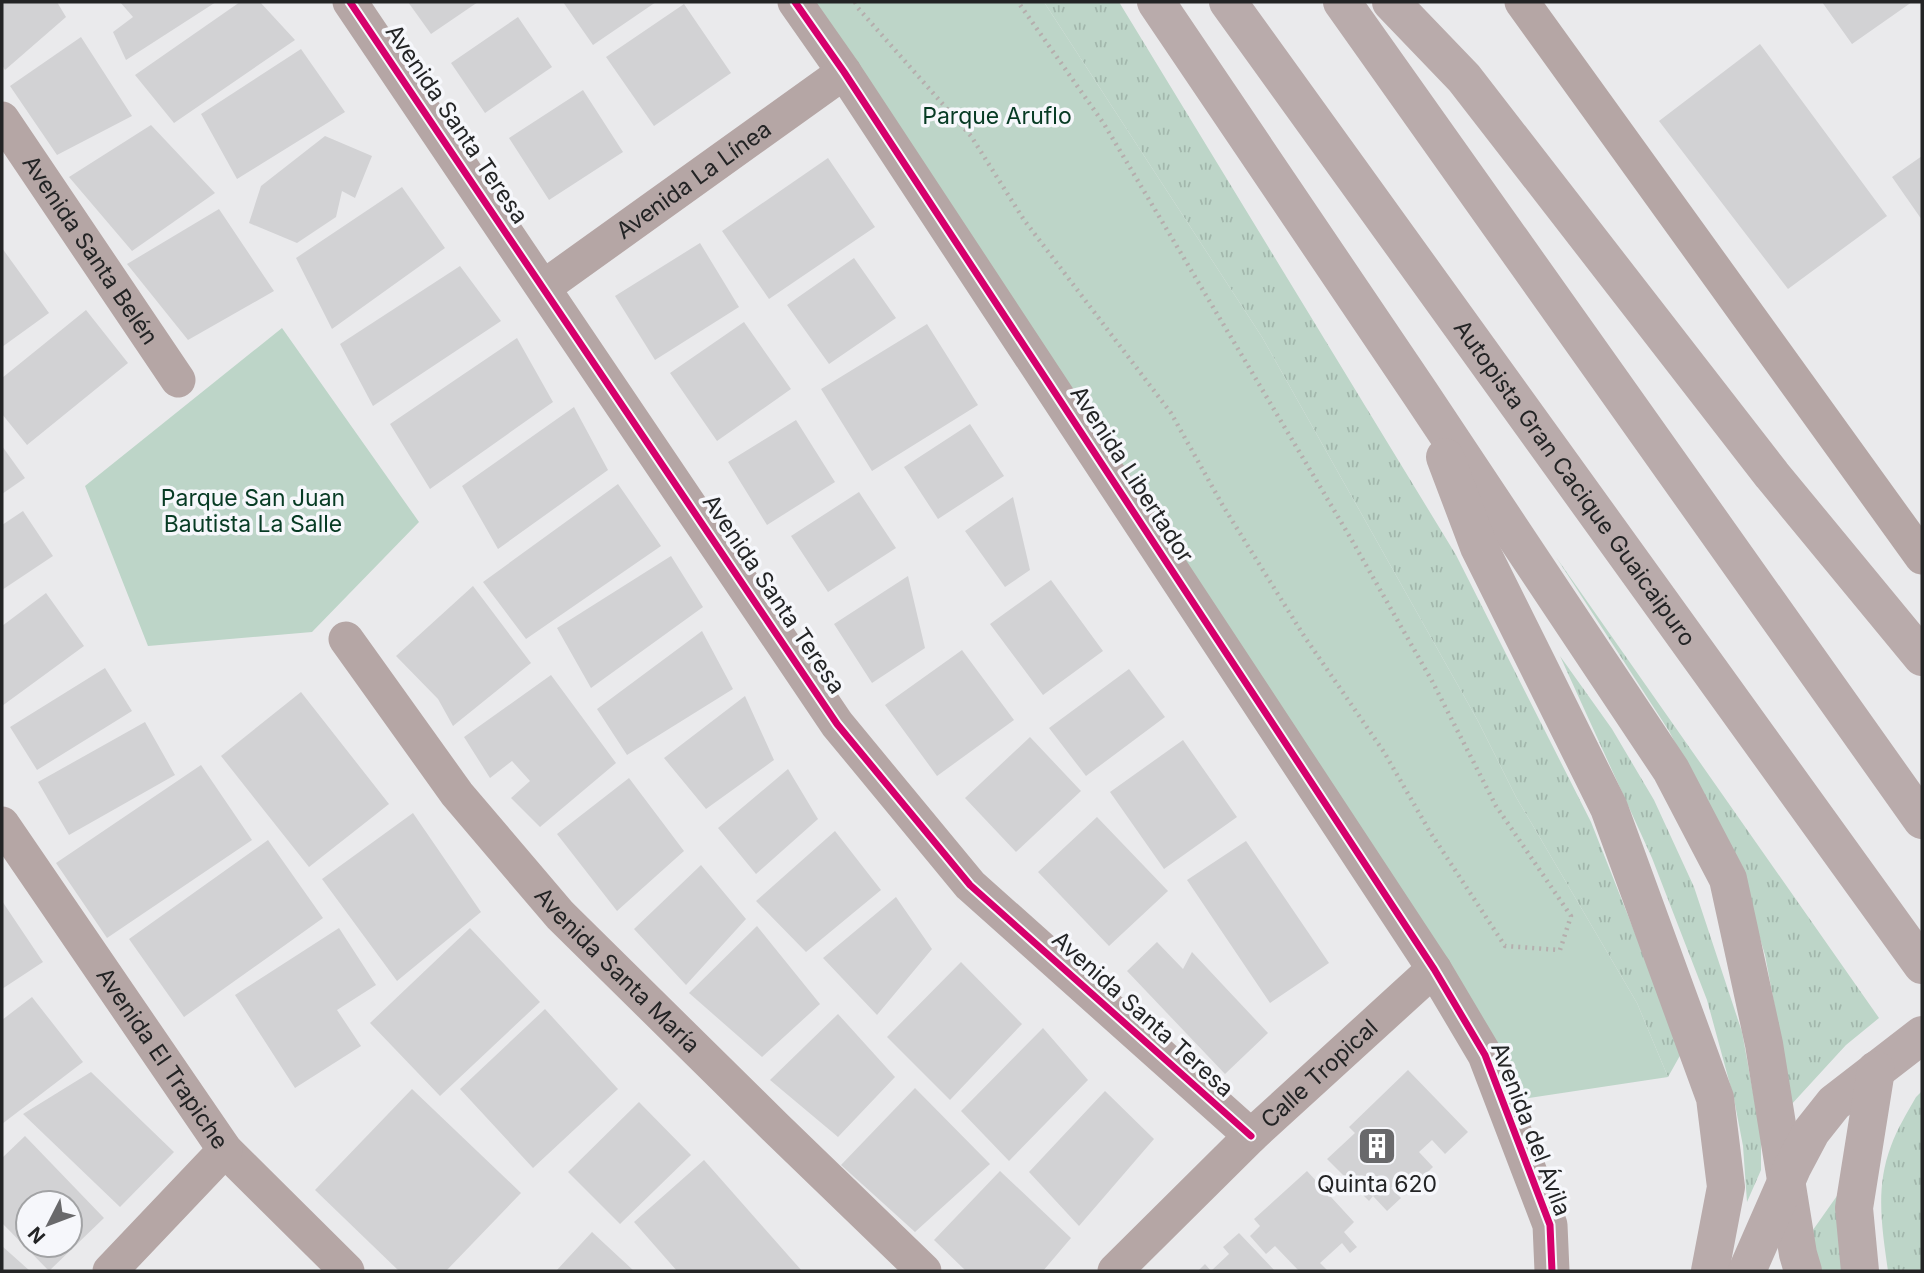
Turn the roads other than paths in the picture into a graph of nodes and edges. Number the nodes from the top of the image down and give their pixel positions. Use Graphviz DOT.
graph roads {
  1 [pos="350,2"];
  2 [pos="795,2"];
  3 [pos="1156,2"];
  4 [pos="1228,2"];
  5 [pos="1342,2"];
  6 [pos="1391,2"];
  7 [pos="1521,2"];
  8 [pos="844,72"];
  9 [pos="2,119"];
  10 [pos="544,287"];
  11 [pos="178,380"];
  12 [pos="1420,393"];
  13 [pos="1922,557"];
  14 [pos="346,639"];
  15 [pos="1922,657"];
  16 [pos="1922,820"];
  17 [pos="2,824"];
  18 [pos="1922,965"];
  19 [pos="1434,969"];
  20 [pos="1898,1053"];
  21 [pos="1251,1136"];
  22 [pos="225,1150"];
  23 [pos="110,1271"];
  24 [pos="347,1271"];
  25 [pos="924,1271"];
  26 [pos="1115,1271"];
  27 [pos="1552,1271"];
  28 [pos="1710,1271"];
  29 [pos="1747,1271"];
  30 [pos="1803,1271"];
  31 [pos="1860,1271"];
  1 -- 10 [label="street, Avenida Santa Teresa"];
  2 -- 8 [label="street, Avenida Libertador"];
  3 -- 12 [label="highway"];
  4 -- 18 [label="highway, Autopista Gran Cacique Guaicaipuro"];
  5 -- 16 [label="highway"];
  6 -- 15 [label="highway"];
  7 -- 13 [label="street"];
  8 -- 10 [label="street, Avenida La Línea"];
  8 -- 19 [label="street, Avenida Libertador"];
  9 -- 11 [label="street, Avenida Santa Belén"];
  10 -- 21 [label="street, Avenida Santa Teresa"];
  12 -- 28 [label="highway"];
  12 -- 30 [label="highway"];
  14 -- 25 [label="street, Avenida Santa María"];
  17 -- 22 [label="street, Avenida El Trapiche"];
  19 -- 21 [label="street, Calle Tropical"];
  19 -- 27 [label="street, Avenida del Ávila"];
  20 -- 29 [label="highway"];
  20 -- 31 [label="highway"];
  21 -- 26 [label="street, Calle Tropical"];
  22 -- 23 [label="street"];
  22 -- 24 [label="street, Avenida El Trapiche"];
}
